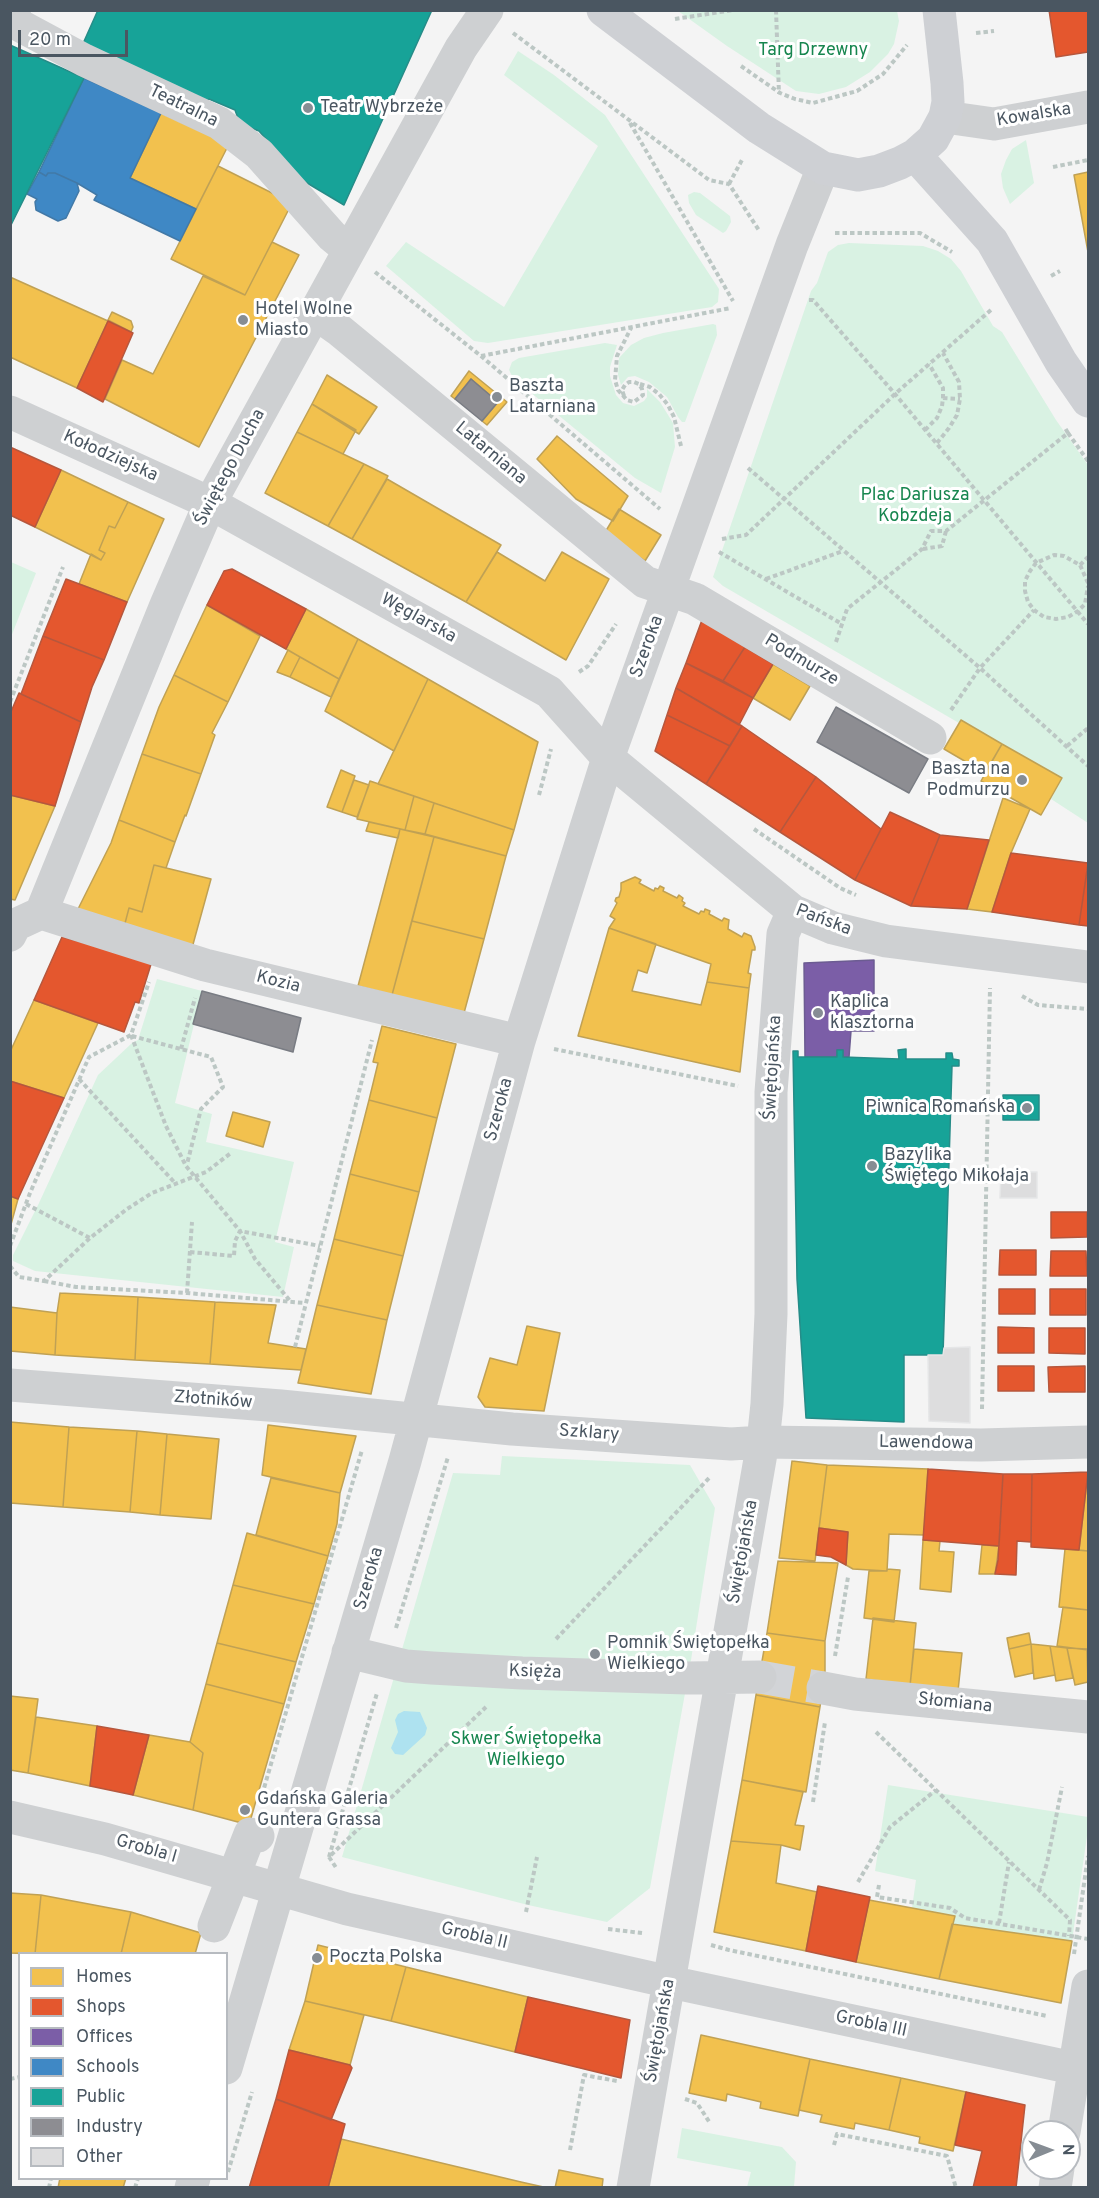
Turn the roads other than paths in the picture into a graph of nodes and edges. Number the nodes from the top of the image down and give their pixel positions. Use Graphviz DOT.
graph roads {
  1 [pos="603,10"];
  2 [pos="939,10"];
  3 [pos="15,17"];
  4 [pos="498,21"];
  5 [pos="1089,106"];
  6 [pos="945,117"];
  7 [pos="915,155"];
  8 [pos="823,168"];
  9 [pos="350,250"];
  10 [pos="315,313"];
  11 [pos="1089,401"];
  12 [pos="10,411"];
  13 [pos="210,502"];
  14 [pos="668,591"];
  15 [pos="930,738"];
  16 [pos="608,758"];
  17 [pos="793,911"];
  18 [pos="19,924"];
  19 [pos="1089,967"];
  20 [pos="519,1041"];
  21 [pos="10,1385"];
  22 [pos="416,1419"];
  23 [pos="763,1442"];
  24 [pos="1089,1442"];
  25 [pos="348,1652"];
  26 [pos="760,1677"];
  27 [pos="723,1678"];
  28 [pos="827,1690"];
  29 [pos="1089,1718"];
  30 [pos="10,1817"];
  31 [pos="254,1835"];
  32 [pos="239,1877"];
  33 [pos="280,1889"];
  34 [pos="217,1931"];
  35 [pos="1080,1973"];
  36 [pos="670,1982"];
  37 [pos="228,2061"];
  38 [pos="1081,2072"];
  39 [pos="1067,2120"];
  40 [pos="633,2187"];
  1 -- 8 [label="street"];
  2 -- 6 [label="street"];
  3 -- 9 [label="street, Teatralna"];
  4 -- 9 [label="street, Świętego Ducha"];
  5 -- 6 [label="street, Kowalska"];
  6 -- 7 [label="street"];
  7 -- 8 [label="street"];
  7 -- 11 [label="street"];
  8 -- 14 [label="street, Szeroka"];
  9 -- 10 [label="street, Świętego Ducha"];
  10 -- 13 [label="street, Świętego Ducha"];
  10 -- 14 [label="street, Latarniana"];
  12 -- 13 [label="street, Kołodziejska"];
  13 -- 16 [label="street, Węglarska"];
  13 -- 18 [label="street, Świętego Ducha"];
  14 -- 15 [label="street, Podmurze"];
  14 -- 16 [label="street, Szeroka"];
  16 -- 17 [label="street, Pańska"];
  16 -- 20 [label="street, Szeroka"];
  17 -- 19 [label="street, Pańska"];
  17 -- 23 [label="street, Świętojańska"];
  18 -- 20 [label="street, Kozia"];
  20 -- 22 [label="street, Szeroka"];
  21 -- 22 [label="street, Złotników"];
  22 -- 23 [label="street, Szklary"];
  22 -- 25 [label="street, Szeroka"];
  23 -- 24 [label="street, Lawendowa"];
  23 -- 27 [label="street, Świętojańska"];
  25 -- 27 [label="street, Księża"];
  25 -- 33 [label="street, Szeroka"];
  26 -- 27 [label="street"];
  27 -- 36 [label="street, Świętojańska"];
  28 -- 29 [label="street, Słomiana"];
  30 -- 32 [label="street, Grobla I"];
  31 -- 32 [label="street"];
  32 -- 33 [label="street, Grobla I"];
  32 -- 34 [label="street"];
  33 -- 36 [label="street, Grobla II"];
  33 -- 37 [label="street, Szeroka"];
  35 -- 38 [label="street"];
  36 -- 38 [label="street, Grobla III"];
  36 -- 40 [label="street, Świętojańska"];
  38 -- 39 [label="street"];
}
